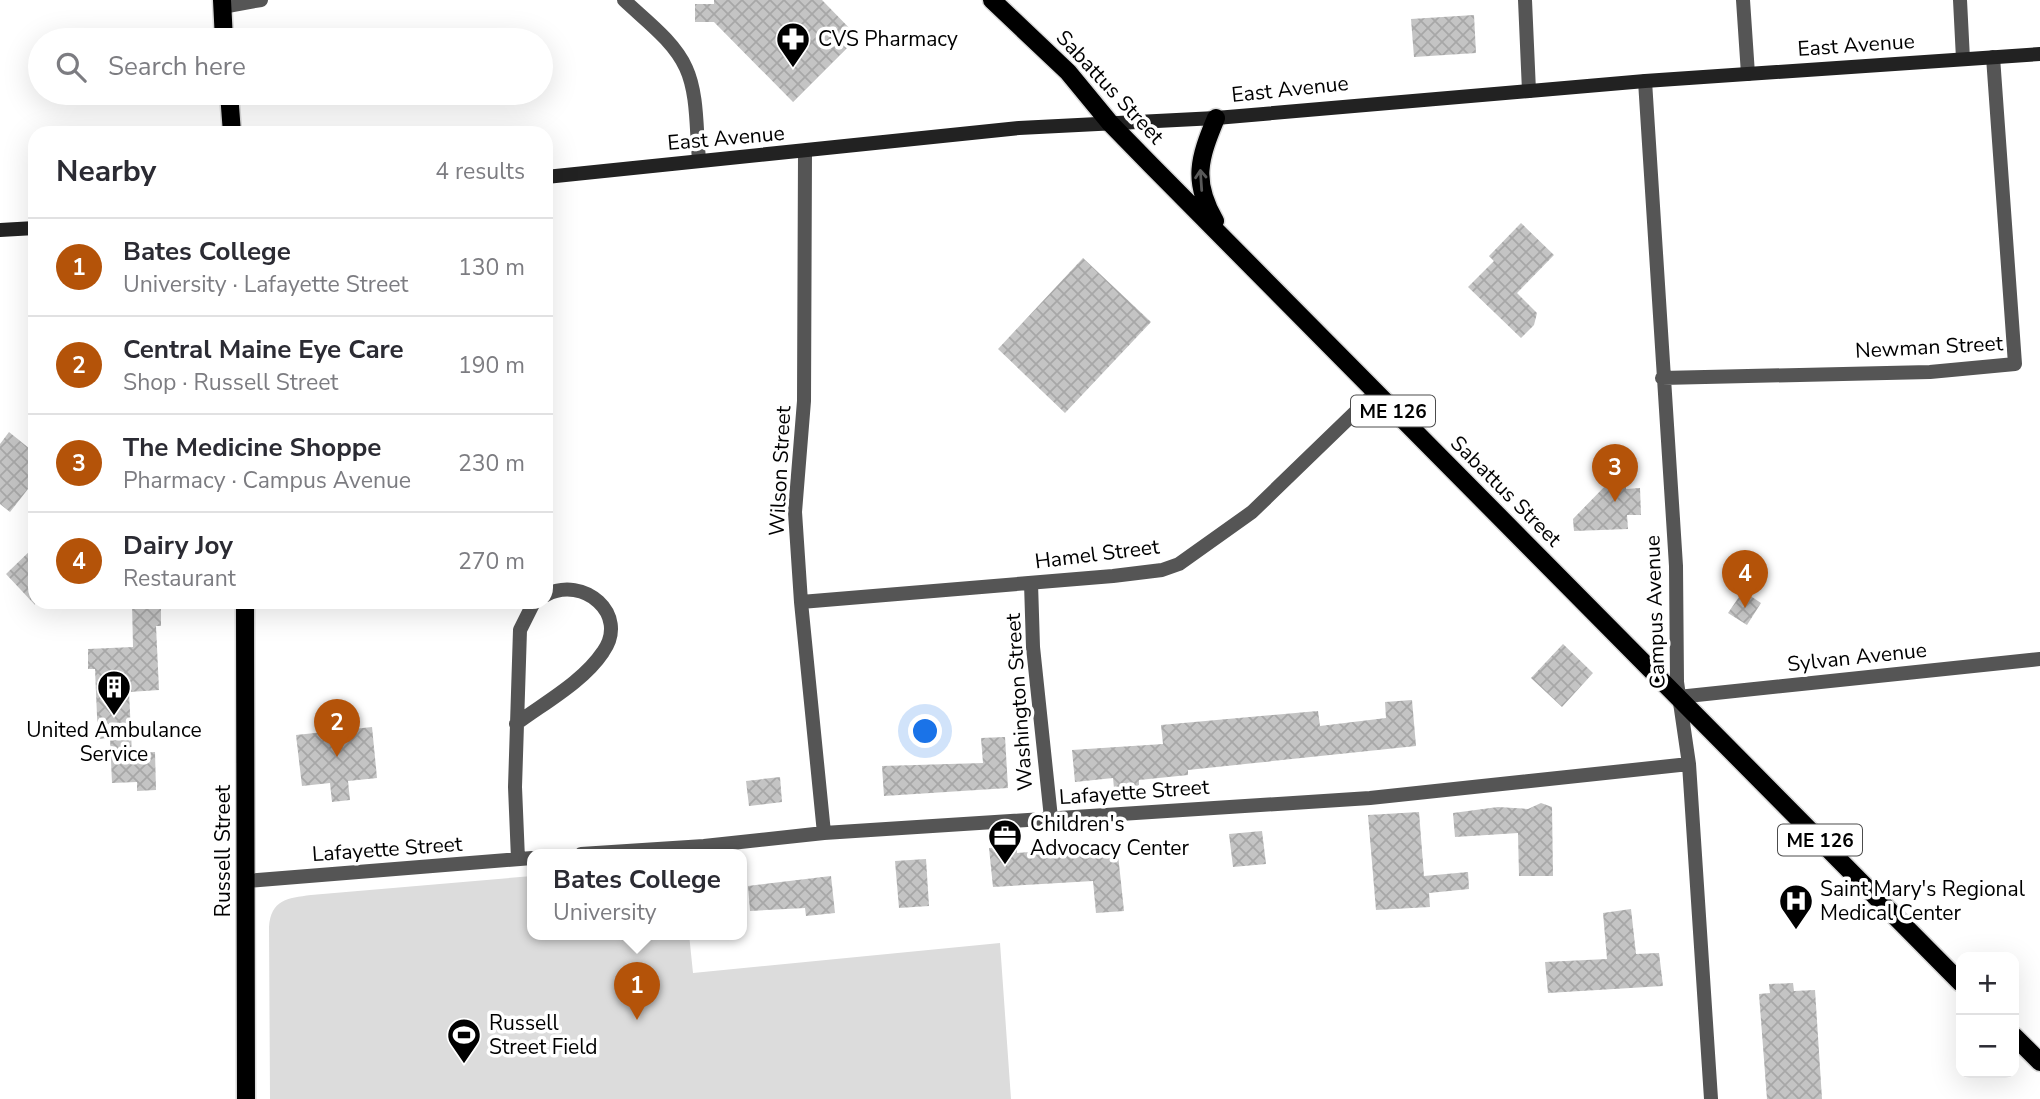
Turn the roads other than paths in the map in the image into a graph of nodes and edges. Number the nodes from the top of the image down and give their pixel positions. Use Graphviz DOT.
graph roads {
  1 [pos="261,0"];
  2 [pos="624,0"];
  3 [pos="992,0"];
  4 [pos="1525,0"];
  5 [pos="1743,0"];
  6 [pos="1960,0"];
  7 [pos="222,4"];
  8 [pos="224,28"];
  9 [pos="2040,54"];
  10 [pos="1993,57"];
  11 [pos="1963,59"];
  12 [pos="1748,74"];
  13 [pos="1644,81"];
  14 [pos="1529,91"];
  15 [pos="230,105"];
  16 [pos="1216,118"];
  17 [pos="1110,123"];
  18 [pos="231,126"];
  19 [pos="805,152"];
  20 [pos="699,159"];
  21 [pos="553,176"];
  22 [pos="28,228"];
  23 [pos="0,230"];
  24 [pos="1225,240"];
  25 [pos="1662,379"];
  26 [pos="1375,393"];
  27 [pos="1031,583"];
  28 [pos="553,591"];
  29 [pos="801,602"];
  30 [pos="246,609"];
  31 [pos="530,609"];
  32 [pos="2040,659"];
  33 [pos="1678,697"];
  34 [pos="516,723"];
  35 [pos="1689,764"];
  36 [pos="1051,818"];
  37 [pos="824,833"];
  38 [pos="658,849"];
  39 [pos="525,858"];
  40 [pos="246,881"];
  41 [pos="1956,978"];
  42 [pos="2019,1041"];
  43 [pos="2040,1062"];
  44 [pos="246,1099"];
  45 [pos="1712,1099"];
  1 -- 7 [label="street"];
  2 -- 20 [label="street"];
  3 -- 17 [label="main road, Sabattus Street / ME 126"];
  4 -- 14 [label="street"];
  5 -- 12 [label="street"];
  6 -- 11 [label="street"];
  7 -- 8 [label="main road"];
  9 -- 10 [label="main road, East Avenue"];
  10 -- 11 [label="main road, East Avenue"];
  10 -- 25 [label="street, Newman Street"];
  11 -- 12 [label="main road, East Avenue"];
  12 -- 13 [label="main road, East Avenue"];
  13 -- 14 [label="main road, East Avenue"];
  13 -- 25 [label="street, Campus Avenue"];
  14 -- 16 [label="main road, East Avenue"];
  15 -- 18 [label="main road"];
  16 -- 17 [label="main road, East Avenue"];
  24 -- 16 [label="main road, one-way"];
  17 -- 19 [label="main road, East Avenue"];
  17 -- 24 [label="main road, Sabattus Street / ME 126"];
  19 -- 20 [label="main road, East Avenue"];
  19 -- 29 [label="street, Wilson Street"];
  20 -- 21 [label="main road, East Avenue"];
  22 -- 23 [label="main road"];
  24 -- 26 [label="main road, Sabattus Street / ME 126"];
  25 -- 33 [label="street, Campus Avenue"];
  26 -- 27 [label="street, Hamel Street"];
  26 -- 33 [label="main road, Sabattus Street / ME 126"];
  27 -- 29 [label="street, Hamel Street"];
  27 -- 36 [label="street, Washington Street"];
  28 -- 34 [label="street"];
  29 -- 37 [label="street, Wilson Street"];
  30 -- 40 [label="main road, Russell Street"];
  31 -- 34 [label="street"];
  32 -- 33 [label="street, Sylvan Avenue"];
  33 -- 35 [label="street, Campus Avenue"];
  33 -- 41 [label="main road, Sabattus Street / ME 126"];
  34 -- 39 [label="street"];
  35 -- 36 [label="street, Lafayette Street"];
  35 -- 45 [label="street, Campus Avenue"];
  36 -- 37 [label="street, Lafayette Street"];
  37 -- 38 [label="street, Lafayette Street"];
  39 -- 40 [label="street, Lafayette Street"];
  40 -- 44 [label="main road, Russell Street"];
  42 -- 43 [label="main road"];
}
